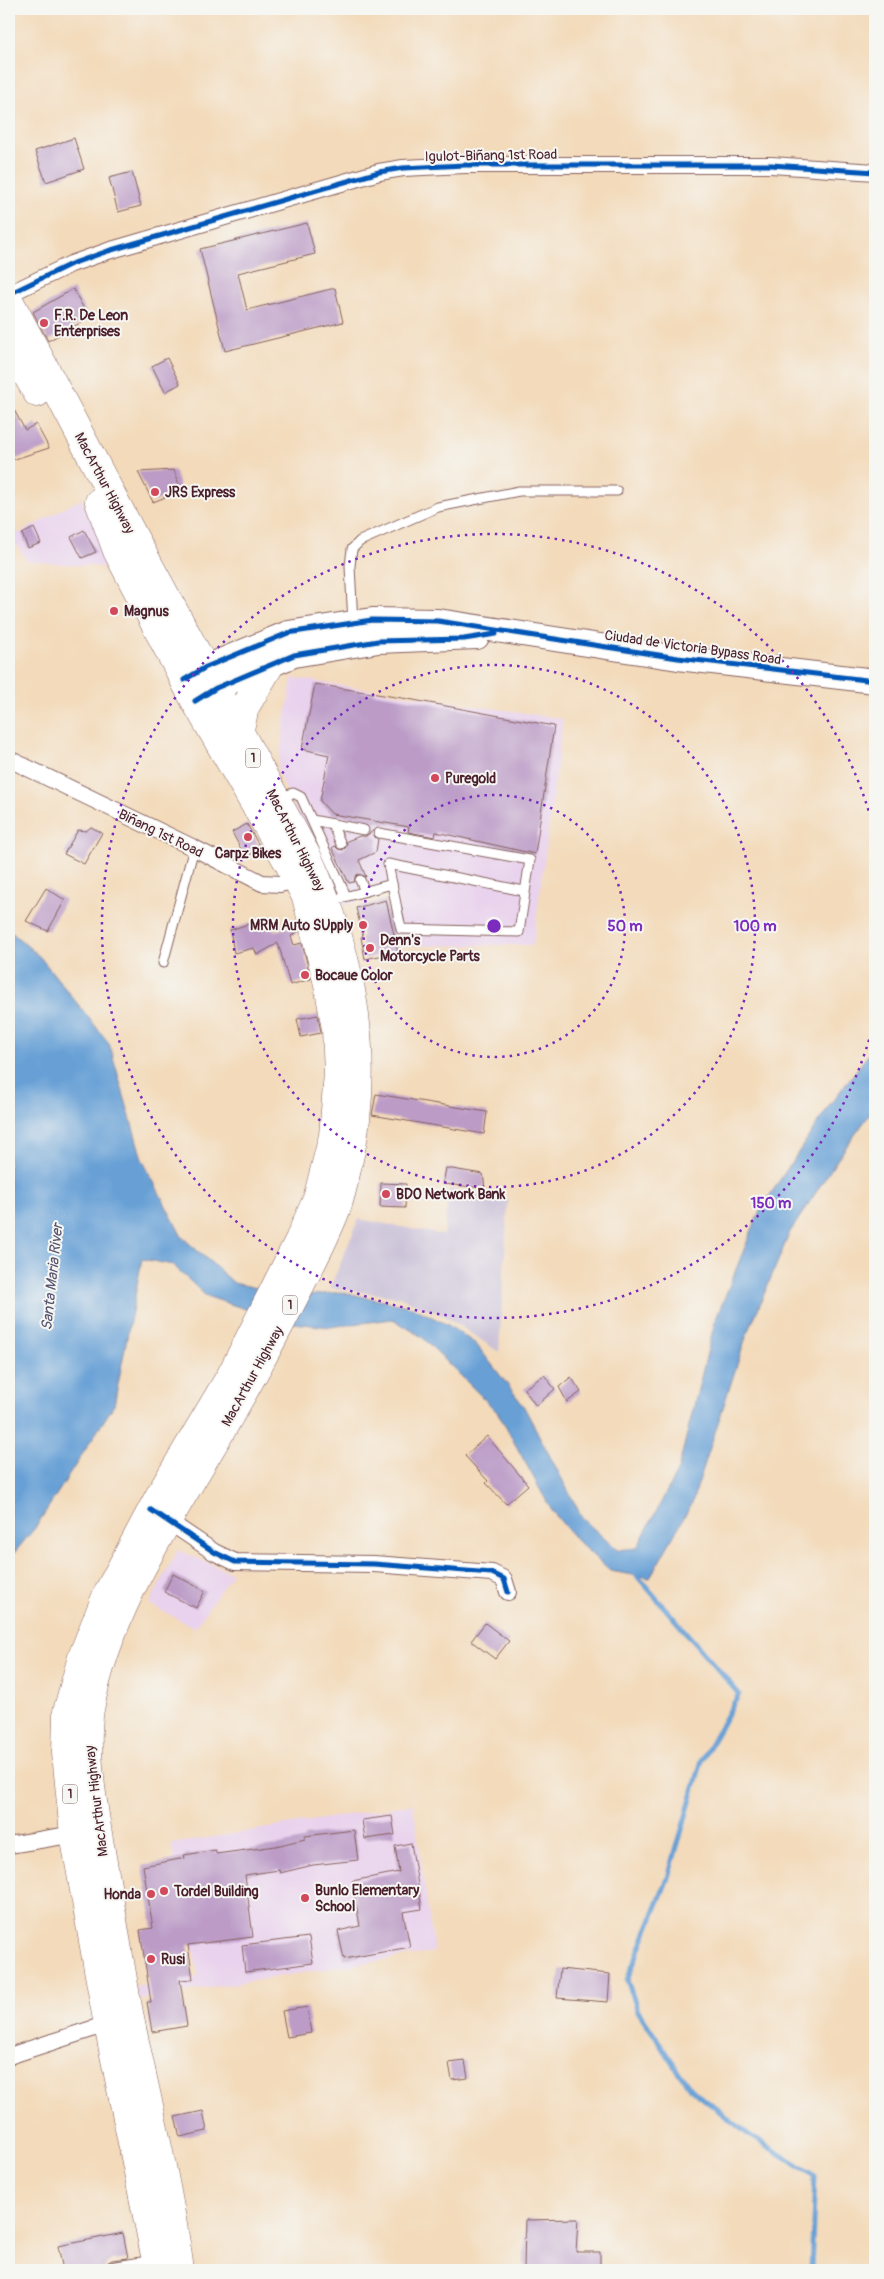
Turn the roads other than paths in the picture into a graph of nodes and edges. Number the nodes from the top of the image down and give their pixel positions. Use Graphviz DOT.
graph roads {
  1 [pos="875,172"];
  2 [pos="9,294"];
  3 [pos="9,300"];
  4 [pos="9,343"];
  5 [pos="618,491"];
  6 [pos="353,623"];
  7 [pos="508,632"];
  8 [pos="270,665"];
  9 [pos="875,681"];
  10 [pos="200,684"];
  11 [pos="240,733"];
  12 [pos="9,759"];
  13 [pos="266,803"];
  14 [pos="312,820"];
  15 [pos="332,824"];
  16 [pos="364,830"];
  17 [pos="379,833"];
  18 [pos="341,844"];
  19 [pos="194,848"];
  20 [pos="307,877"];
  21 [pos="360,880"];
  22 [pos="392,884"];
  23 [pos="365,891"];
  24 [pos="524,891"];
  25 [pos="328,903"];
  26 [pos="163,964"];
  27 [pos="160,1515"];
  28 [pos="508,1592"];
  29 [pos="86,1832"];
  30 [pos="9,1845"];
  31 [pos="119,2023"];
  32 [pos="9,2056"];
  33 [pos="169,2266"];
  34 [pos="114,2270"];
  1 -- 2 [label="street, Igulot-Biñang 1st Road"];
  3 -- 10 [label="highway, MacArthur Highway / 1"];
  4 -- 10 [label="highway, MacArthur Highway / 1"];
  5 -- 6 [label="lane"];
  6 -- 7 [label="main road, Ciudad de Victoria Bypass Road"];
  6 -- 10 [label="main road, Ciudad de Victoria Bypass Road"];
  7 -- 8 [label="main road, Ciudad de Victoria Bypass Road"];
  7 -- 9 [label="main road, Ciudad de Victoria Bypass Road"];
  8 -- 10 [label="main road, Ciudad de Victoria Bypass Road"];
  8 -- 11 [label="highway"];
  10 -- 11 [label="highway, MacArthur Highway / 1"];
  10 -- 13 [label="highway, MacArthur Highway / 1"];
  11 -- 13 [label="highway, MacArthur Highway / 1"];
  12 -- 19 [label="street, Biñang 1st Road"];
  13 -- 14 [label="lane"];
  13 -- 20 [label="highway, MacArthur Highway / 1"];
  14 -- 15 [label="lane"];
  14 -- 25 [label="lane"];
  15 -- 16 [label="lane"];
  15 -- 18 [label="lane"];
  17 -- 24 [label="lane"];
  19 -- 20 [label="street, Biñang 1st Road"];
  19 -- 26 [label="lane"];
  20 -- 25 [label="highway, MacArthur Highway / 1"];
  21 -- 23 [label="lane"];
  22 -- 23 [label="lane"];
  22 -- 24 [label="lane"];
  22 -- 24 [label="lane"];
  23 -- 25 [label="lane"];
  25 -- 27 [label="highway, MacArthur Highway / 1"];
  27 -- 28 [label="street"];
  27 -- 29 [label="highway, MacArthur Highway / 1"];
  29 -- 30 [label="street"];
  29 -- 31 [label="highway, MacArthur Highway / 1"];
  31 -- 32 [label="street"];
  31 -- 33 [label="highway, MacArthur Highway / 1"];
  33 -- 34 [label="street"];
}
